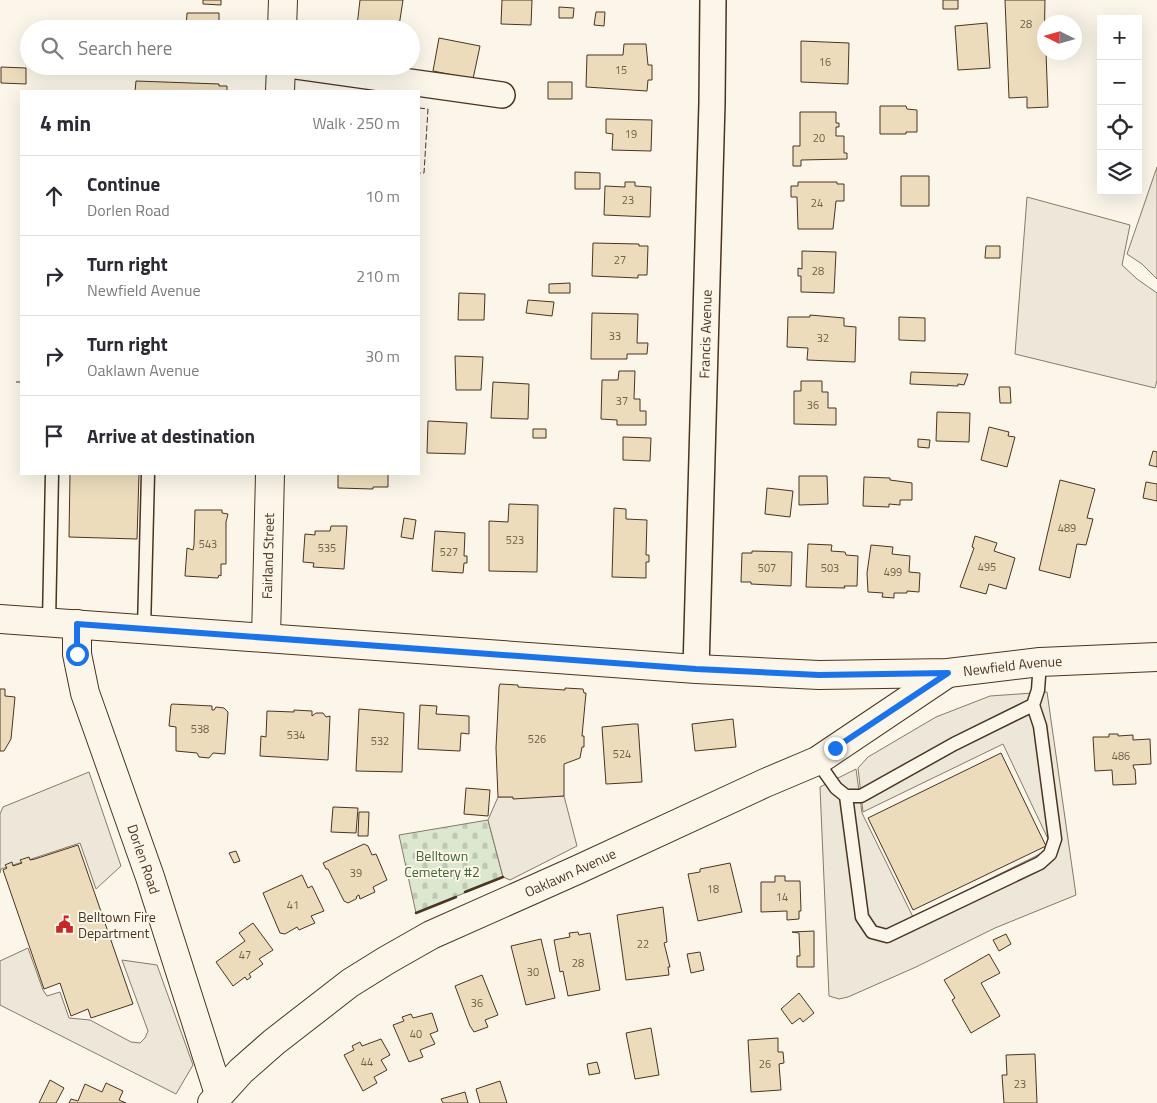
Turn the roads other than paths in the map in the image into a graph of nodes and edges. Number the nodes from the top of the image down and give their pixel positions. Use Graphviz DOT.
graph roads {
  1 [pos="283,0"];
  2 [pos="713,0"];
  3 [pos="282,20"];
  4 [pos="281,75"];
  5 [pos="360,75"];
  6 [pos="280,90"];
  7 [pos="502,95"];
  8 [pos="52,475"];
  9 [pos="148,475"];
  10 [pos="270,475"];
  11 [pos="0,619"];
  12 [pos="49,622"];
  13 [pos="77,624"];
  14 [pos="144,629"];
  15 [pos="266,638"];
  16 [pos="1157,657"];
  17 [pos="1040,662"];
  18 [pos="696,669"];
  19 [pos="948,673"];
  20 [pos="1033,705"];
  21 [pos="817,760"];
  22 [pos="846,796"];
  23 [pos="215,1098"];
  1 -- 3 [label="street"];
  2 -- 18 [label="street, Francis Avenue"];
  4 -- 6 [label="street"];
  5 -- 7 [label="street"];
  8 -- 12 [label="lane"];
  9 -- 14 [label="lane"];
  10 -- 15 [label="street, Fairland Street"];
  11 -- 12 [label="street, Newfield Avenue"];
  12 -- 13 [label="street, Newfield Avenue"];
  13 -- 14 [label="street, Newfield Avenue"];
  13 -- 23 [label="street, Dorlen Road"];
  14 -- 15 [label="street, Newfield Avenue"];
  15 -- 18 [label="street, Newfield Avenue"];
  16 -- 17 [label="street, Newfield Avenue"];
  17 -- 19 [label="street, Newfield Avenue"];
  17 -- 20 [label="lane"];
  18 -- 19 [label="street, Newfield Avenue"];
  19 -- 21 [label="street, Oaklawn Avenue"];
  20 -- 22 [label="lane"];
  20 -- 22 [label="lane"];
  21 -- 22 [label="lane"];
  21 -- 23 [label="street, Oaklawn Avenue"];
}
